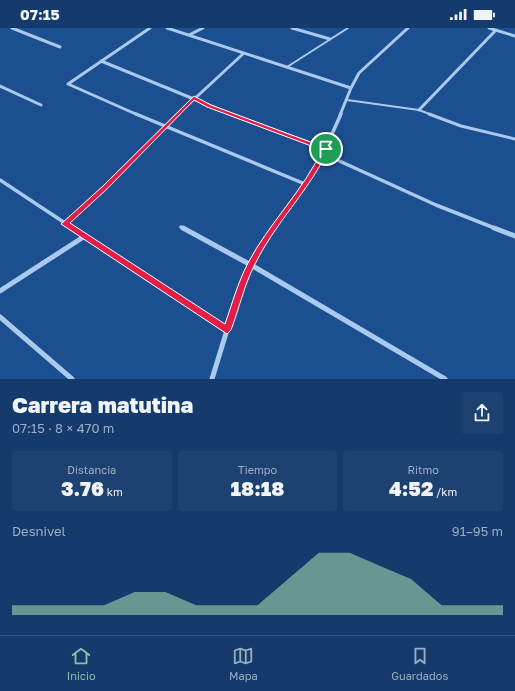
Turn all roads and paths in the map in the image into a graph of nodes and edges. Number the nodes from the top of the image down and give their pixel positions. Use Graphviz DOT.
graph roads {
  1 [pos="12,28"];
  2 [pos="150,28"];
  3 [pos="167,28"];
  4 [pos="203,28"];
  5 [pos="292,28"];
  6 [pos="348,28"];
  7 [pos="408,28"];
  8 [pos="489,28"];
  9 [pos="496,30"];
  10 [pos="188,35"];
  11 [pos="515,36"];
  12 [pos="330,39"];
  13 [pos="60,47"];
  14 [pos="244,53"];
  15 [pos="101,61"];
  16 [pos="286,67"];
  17 [pos="0,86"];
  18 [pos="351,88"];
  19 [pos="194,98"];
  20 [pos="347,100"];
  21 [pos="41,104"];
  22 [pos="419,110"];
  23 [pos="166,127"];
  24 [pos="515,139"];
  25 [pos="325,151"];
  26 [pos="0,180"];
  27 [pos="305,184"];
  28 [pos="65,224"];
  29 [pos="181,227"];
  30 [pos="85,236"];
  31 [pos="515,236"];
  32 [pos="251,265"];
  33 [pos="0,291"];
  34 [pos="0,318"];
  35 [pos="227,330"];
  36 [pos="72,379"];
  37 [pos="212,379"];
  38 [pos="445,379"];
  1 -- 13 [label="street"];
  2 -- 15 [label="street"];
  3 -- 10 [label="street"];
  4 -- 10 [label="street"];
  5 -- 12 [label="street"];
  6 -- 12 [label="lane"];
  7 -- 18 [label="street"];
  8 -- 9 [label="street"];
  9 -- 11 [label="street"];
  9 -- 22 [label="street"];
  10 -- 14 [label="street"];
  12 -- 16 [label="lane"];
  14 -- 16 [label="street"];
  14 -- 19 [label="street"];
  15 -- 19 [label="street"];
  15 -- 23 [label="street"];
  16 -- 18 [label="street"];
  17 -- 21 [label="street"];
  18 -- 20 [label="street"];
  19 -- 23 [label="street"];
  19 -- 25 [label="street"];
  20 -- 22 [label="lane"];
  20 -- 25 [label="street"];
  22 -- 24 [label="lane"];
  23 -- 27 [label="street"];
  23 -- 28 [label="street"];
  25 -- 27 [label="street"];
  25 -- 31 [label="street"];
  26 -- 28 [label="street"];
  27 -- 32 [label="street"];
  28 -- 30 [label="street"];
  29 -- 32 [label="street"];
  30 -- 33 [label="street"];
  30 -- 35 [label="street"];
  32 -- 35 [label="street"];
  32 -- 38 [label="street"];
  34 -- 36 [label="street"];
  35 -- 37 [label="street"];
}
